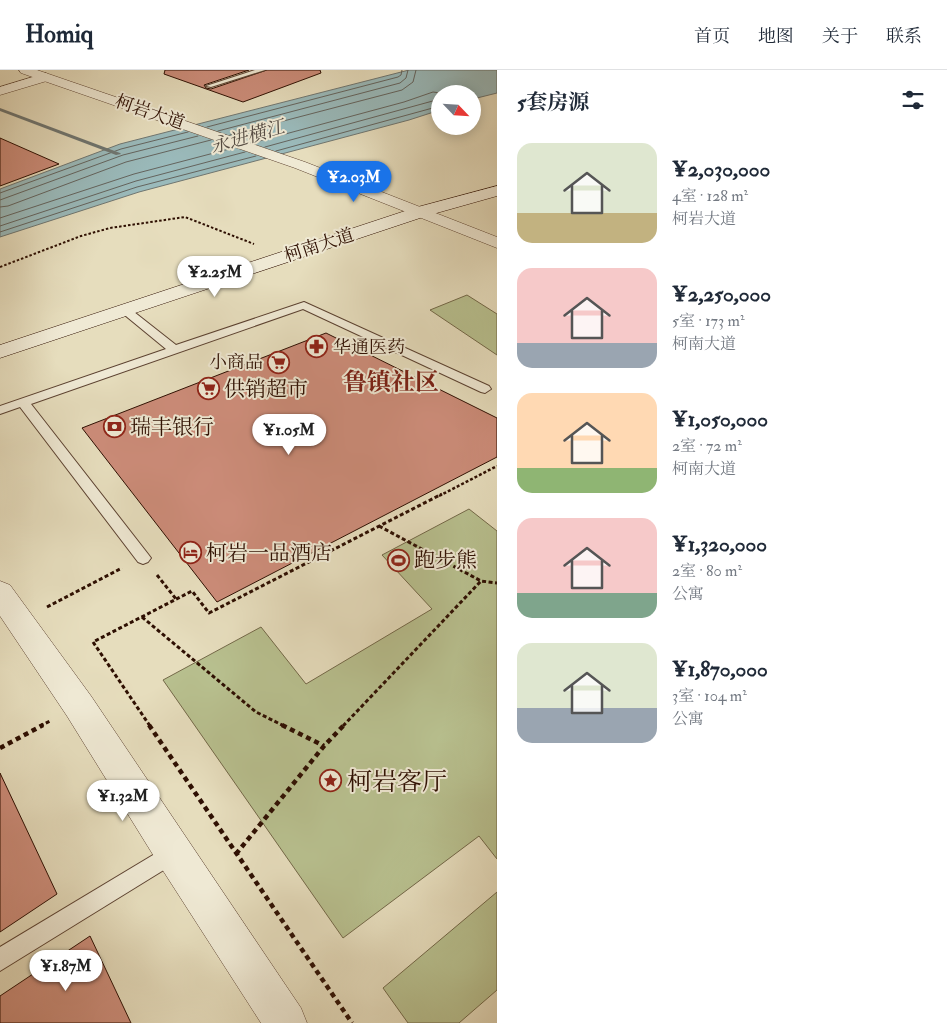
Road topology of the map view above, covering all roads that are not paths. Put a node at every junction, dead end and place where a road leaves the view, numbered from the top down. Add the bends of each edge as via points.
1 (25, 70) edge
2 (259, 70) edge
3 (46, 77) junction
4 (209, 86) dead end
5 (0, 91) edge
6 (497, 191) edge
7 (420, 212) junction
8 (497, 243) edge
9 (125, 310) junction
10 (173, 349) junction
11 (0, 352) edge
12 (485, 389) dead end
13 (23, 402) junction
14 (0, 410) edge
15 (143, 558) road end
16 (0, 592) edge
17 (173, 853) junction
18 (0, 960) edge
19 (286, 1023) edge

1 - 3 street, 柯岩大道
2 - 4 lane
3 - 5 street
3 - 7 street, 柯岩大道 via 300,165
6 - 7 street, 柯南大道
7 - 8 street, 柯岩大道
7 - 9 street, 柯南大道
9 - 10 lane
9 - 11 street, 柯南大道
10 - 12 lane via 304,304
10 - 13 lane
13 - 14 lane
13 - 15 lane
16 - 17 street via 79,706
17 - 18 lane
17 - 19 street

